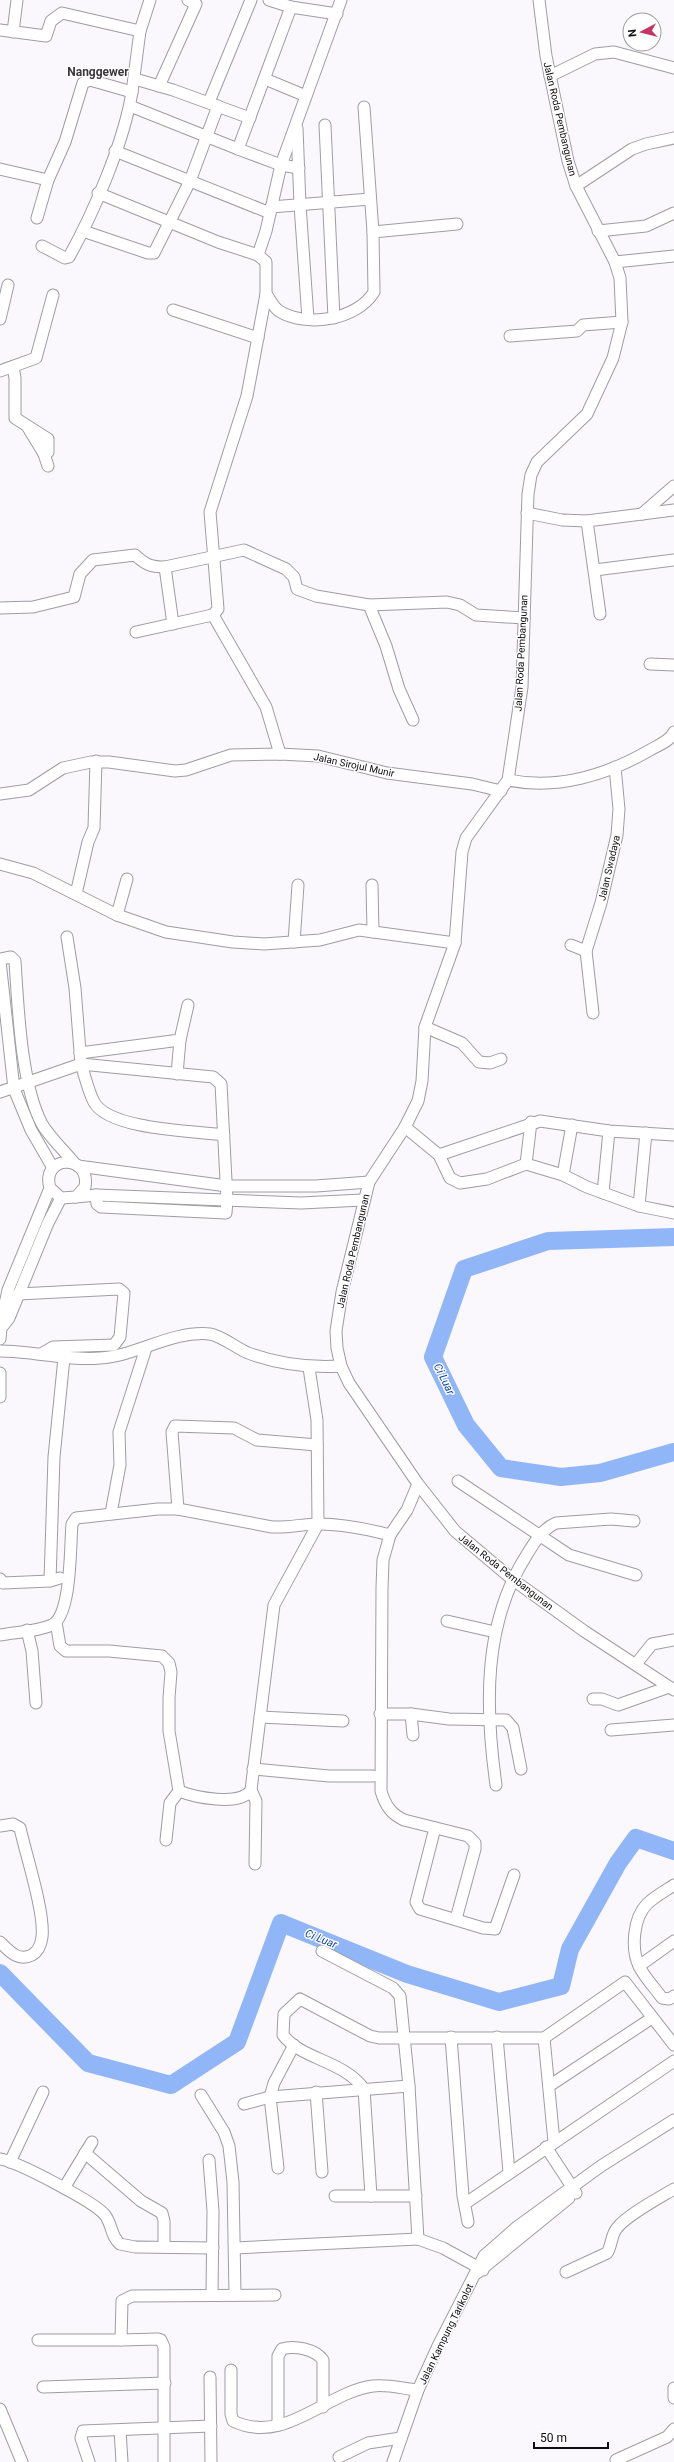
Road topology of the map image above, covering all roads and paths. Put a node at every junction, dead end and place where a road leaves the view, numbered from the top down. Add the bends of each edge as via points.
1 (17, 0) edge
2 (150, 0) edge
3 (188, 0) edge
4 (251, 0) edge
5 (269, 0) edge
6 (341, 0) edge
7 (539, 0) edge
8 (291, 7) junction
9 (337, 14) junction
10 (0, 30) edge
11 (140, 31) junction
12 (13, 32) junction
13 (674, 68) edge
14 (550, 76) junction
15 (135, 79) junction
16 (265, 79) junction
17 (159, 86) junction
18 (132, 92) junction
19 (306, 96) junction
20 (214, 104) junction
21 (130, 106) junction
22 (364, 107) dead end
23 (250, 118) junction
24 (297, 121) junction
25 (325, 125) dead end
26 (206, 137) junction
27 (674, 138) edge
28 (238, 149) junction
29 (115, 151) junction
30 (281, 164) junction
31 (298, 168) junction
32 (0, 169) edge
33 (48, 180) junction
34 (190, 181) junction
35 (576, 186) junction
36 (98, 193) junction
37 (370, 199) junction
38 (330, 203) junction
39 (300, 205) junction
40 (271, 210) junction
41 (674, 213) edge
42 (37, 218) dead end
43 (171, 221) junction
44 (456, 224) dead end
45 (598, 230) junction
46 (83, 231) junction
47 (373, 232) junction
48 (42, 246) dead end
49 (258, 255) junction
50 (674, 256) edge
51 (615, 262) junction
52 (5, 292) edge
53 (266, 294) junction
54 (53, 295) dead end
55 (173, 310) dead end
56 (334, 318) junction
57 (0, 319) edge
58 (308, 319) junction
59 (622, 322) junction
60 (510, 336) dead end
61 (258, 338) junction
62 (0, 371) edge
63 (14, 372) junction
64 (48, 466) dead end
65 (674, 486) edge
66 (674, 510) edge
67 (528, 513) junction
68 (642, 514) junction
69 (587, 521) junction
70 (214, 555) junction
71 (674, 560) edge
72 (165, 567) junction
73 (594, 570) junction
74 (369, 605) junction
75 (0, 608) edge
76 (600, 614) dead end
77 (213, 615) junction
78 (524, 618) junction
79 (173, 624) junction
80 (136, 632) dead end
81 (650, 664) dead end
82 (674, 665) edge
83 (413, 720) dead end
84 (674, 732) edge
85 (280, 754) junction
86 (96, 761) junction
87 (615, 767) junction
88 (508, 780) junction
89 (501, 791) junction
90 (0, 794) edge
91 (0, 864) edge
92 (127, 879) dead end
93 (298, 885) dead end
94 (372, 885) dead end
95 (76, 894) junction
96 (117, 915) junction
97 (373, 932) junction
98 (67, 937) dead end
99 (294, 942) junction
100 (455, 943) junction
101 (571, 945) dead end
102 (586, 951) junction
103 (0, 960) edge
104 (188, 1006) dead end
105 (593, 1013) dead end
106 (425, 1027) junction
107 (180, 1040) junction
108 (81, 1058) junction
109 (501, 1059) dead end
110 (177, 1074) junction
111 (28, 1082) junction
112 (14, 1089) junction
113 (0, 1092) edge
114 (531, 1122) junction
115 (43, 1125) junction
116 (572, 1125) junction
117 (405, 1127) junction
118 (31, 1130) junction
119 (609, 1131) junction
120 (646, 1133) junction
121 (224, 1135) junction
122 (674, 1135) edge
123 (439, 1154) junction
124 (526, 1164) junction
125 (77, 1165) junction
126 (53, 1168) junction
127 (563, 1175) junction
128 (369, 1182) junction
129 (227, 1186) junction
130 (50, 1188) junction
131 (602, 1193) junction
132 (76, 1197) junction
133 (61, 1198) junction
134 (227, 1200) junction
135 (363, 1200) junction
136 (639, 1206) junction
137 (674, 1213) edge
138 (37, 1219) junction
139 (48, 1223) junction
140 (18, 1294) junction
141 (2, 1327) junction
142 (0, 1339) edge
143 (146, 1348) junction
144 (0, 1351) edge
145 (41, 1354) junction
146 (64, 1358) junction
147 (341, 1366) junction
148 (309, 1368) junction
149 (0, 1373) edge
150 (0, 1397) edge
151 (317, 1445) junction
152 (458, 1481) dead end
153 (418, 1484) junction
154 (178, 1509) junction
155 (111, 1513) junction
156 (634, 1521) dead end
157 (318, 1524) junction
158 (390, 1535) junction
159 (539, 1536) junction
160 (636, 1575) dead end
161 (0, 1579) edge
162 (512, 1579) junction
163 (447, 1621) dead end
164 (56, 1622) junction
165 (27, 1630) junction
166 (494, 1632) junction
167 (0, 1635) edge
168 (674, 1640) edge
169 (636, 1664) junction
170 (672, 1688) edge
171 (593, 1700) dead end
172 (36, 1703) dead end
173 (380, 1714) junction
174 (411, 1714) junction
175 (260, 1717) junction
176 (490, 1720) junction
177 (343, 1721) dead end
178 (674, 1725) edge
179 (611, 1730) dead end
180 (413, 1735) dead end
181 (253, 1769) junction
182 (521, 1769) dead end
183 (373, 1776) dead end
184 (496, 1785) dead end
185 (251, 1790) junction
186 (179, 1791) junction
187 (0, 1826) edge
188 (435, 1828) junction
189 (166, 1840) dead end
190 (255, 1864) dead end
191 (514, 1875) dead end
192 (674, 1885) edge
193 (456, 1919) junction
194 (674, 1941) edge
195 (0, 1942) edge
196 (322, 1951) dead end
197 (639, 1966) junction
198 (674, 1996) edge
199 (652, 2018) junction
200 (451, 2036) junction
201 (404, 2037) junction
202 (497, 2037) junction
203 (544, 2038) junction
204 (294, 2045) junction
205 (674, 2045) edge
206 (674, 2061) edge
207 (409, 2086) junction
208 (549, 2086) junction
209 (364, 2089) junction
210 (43, 2092) dead end
211 (316, 2092) junction
212 (201, 2095) dead end
213 (270, 2097) junction
214 (244, 2104) dead end
215 (674, 2120) edge
216 (674, 2128) edge
217 (92, 2142) dead end
218 (550, 2144) junction
219 (85, 2154) junction
220 (209, 2160) dead end
221 (5, 2161) edge
222 (278, 2168) dead end
223 (322, 2172) dead end
224 (509, 2172) junction
225 (64, 2188) junction
226 (674, 2189) edge
227 (574, 2190) junction
228 (335, 2196) dead end
229 (371, 2196) junction
230 (416, 2196) junction
231 (466, 2203) junction
232 (468, 2222) dead end
233 (418, 2239) junction
234 (164, 2247) junction
235 (213, 2248) junction
236 (235, 2248) junction
237 (479, 2271) junction
238 (566, 2272) dead end
239 (212, 2295) junction
240 (235, 2295) junction
241 (275, 2295) dead end
242 (38, 2340) dead end
243 (121, 2340) junction
244 (232, 2370) dead end
245 (210, 2376) dead end
246 (165, 2383) junction
247 (43, 2386) dead end
248 (674, 2388) edge
249 (418, 2390) junction
250 (674, 2398) edge
251 (323, 2407) junction
252 (0, 2409) edge
253 (278, 2425) junction
254 (211, 2426) junction
255 (164, 2428) junction
256 (120, 2430) junction
257 (674, 2430) edge
258 (401, 2438) junction
259 (339, 2457) dead end
260 (616, 2460) dead end
261 (22, 2462) edge
262 (89, 2462) edge
263 (122, 2462) edge
264 (164, 2462) edge
265 (211, 2462) edge
266 (393, 2462) edge

1 - 12 street
2 - 11 street
3 - 17 street via 196,4
4 - 20 street
5 - 8 street
6 - 9 street
7 - 14 street, Jalan Roda Pembangunan
8 - 9 street
8 - 16 street
9 - 19 street
10 - 12 street
11 - 12 street via 62,13 51,21 46,36
11 - 15 street
13 - 14 street via 614,52 595,54
14 - 35 street, Jalan Roda Pembangunan
15 - 17 street
15 - 18 street
16 - 19 street
16 - 23 street
17 - 20 street
18 - 21 street
18 - 33 street via 90,80 83,82 65,142
19 - 24 street
20 - 23 street
20 - 26 street
21 - 26 street
21 - 29 street
22 - 37 street
23 - 28 street
24 - 30 street
24 - 31 street
25 - 38 street
26 - 28 street
26 - 34 street
27 - 35 street via 632,149
28 - 30 street
29 - 34 street
29 - 36 street
30 - 31 street
30 - 40 street
31 - 39 street
32 - 33 street
33 - 42 street
34 - 40 street
34 - 43 street
35 - 45 street, Jalan Roda Pembangunan
36 - 43 street
36 - 46 street
37 - 38 street
37 - 47 street
38 - 39 street
38 - 56 street
39 - 40 street
39 - 58 street
40 - 49 street
41 - 45 street via 646,226
43 - 46 street via 157,251 152,254
43 - 49 street via 218,242
44 - 47 street
45 - 51 street, Jalan Roda Pembangunan
46 - 48 street via 69,257 66,258
47 - 56 street via 374,292 363,304
49 - 53 street via 266,262
50 - 51 street
51 - 59 street, Jalan Roda Pembangunan via 620,278
52 - 57 street
53 - 58 street via 278,310
53 - 61 street
54 - 63 street via 36,358
55 - 61 street
56 - 58 street
59 - 60 street via 583,325 577,331
59 - 67 street, Jalan Roda Pembangunan via 613,358 587,414 537,462 531,476
61 - 70 street via 238,426 211,502 210,521
62 - 63 street
63 - 64 street via 14,414 26,426 44,454
65 - 68 street
66 - 68 street
67 - 69 street via 562,520
67 - 78 street, Jalan Roda Pembangunan
68 - 69 street
69 - 73 street
70 - 72 street
70 - 74 street via 239,550 248,551 286,569 294,577 297,589 302,592
70 - 77 street via 218,609
71 - 73 street
72 - 75 street via 144,564 136,555 93,560 80,574 74,597 33,607
72 - 79 street
73 - 76 street
74 - 78 street via 447,602 460,604 476,615
74 - 83 street
77 - 79 street
77 - 85 street via 266,707
78 - 88 street, Jalan Roda Pembangunan via 522,687
79 - 80 street
81 - 82 street
84 - 87 street via 662,743
85 - 86 street, Jalan Sirojul Munir via 231,755 186,770 175,771
85 - 89 street, Jalan Sirojul Munir via 318,756 387,773 472,784
86 - 90 street, Jalan Sirojul Munir via 63,768 29,790
86 - 95 street via 94,828 88,842
87 - 88 street via 566,782 531,784
87 - 102 street, Jalan Swadaya via 619,809 617,835 603,896
88 - 89 street, Jalan Roda Pembangunan
89 - 100 street, Jalan Roda Pembangunan via 466,838 462,852
91 - 95 street via 33,873
92 - 96 street
93 - 99 street
94 - 97 street
95 - 96 street
96 - 99 street via 166,932 218,940 264,944
97 - 99 street via 360,930 320,940
97 - 100 street
98 - 108 street
100 - 106 street, Jalan Roda Pembangunan
101 - 102 street
102 - 105 street
103 - 111 street via 11,957 15,961
103 - 112 street
104 - 107 street
106 - 109 street via 462,1043 479,1062 490,1063
106 - 117 street, Jalan Roda Pembangunan via 421,1091
107 - 108 street
107 - 110 street
108 - 110 street
108 - 111 street
108 - 121 street via 94,1102 104,1112 133,1124
110 - 121 street via 213,1077 219,1081
111 - 112 street
111 - 115 street
112 - 113 street
112 - 118 street
114 - 116 street
114 - 123 street
114 - 124 street
115 - 118 street
115 - 125 street
116 - 119 street
116 - 127 street
117 - 123 street
117 - 128 street, Jalan Roda Pembangunan
118 - 126 street
119 - 120 street
119 - 131 street
120 - 122 street
120 - 136 street
121 - 129 street
123 - 124 street via 450,1178 460,1183 487,1179
124 - 127 street
125 - 126 street via 64,1162
125 - 129 street
125 - 132 street via 84,1173 86,1182
126 - 130 street via 49,1178
127 - 131 street
128 - 129 street via 316,1186
128 - 135 street, Jalan Roda Pembangunan
129 - 134 street
130 - 133 street
130 - 138 street
131 - 136 street
132 - 133 street
132 - 134 street via 96,1195
133 - 139 street
134 - 135 street via 301,1203
135 - 147 street, Jalan Roda Pembangunan via 336,1331
136 - 137 street
138 - 139 street
138 - 141 street via 8,1290
139 - 140 street
140 - 141 street via 9,1318
140 - 145 street via 119,1290 124,1293 120,1337 114,1345 53,1347
141 - 142 street
143 - 146 street via 101,1358
143 - 148 street via 180,1336 212,1334 249,1353
143 - 155 street via 119,1432 120,1465
144 - 145 street
145 - 146 street
146 - 161 street via 53,1464 55,1579 3,1583
147 - 148 street
147 - 153 street, Jalan Roda Pembangunan via 349,1382
148 - 151 street via 317,1420
149 - 150 street
151 - 154 street via 258,1440 234,1428 175,1426 172,1432
151 - 157 street
152 - 159 street
153 - 158 street via 408,1510
153 - 162 street, Jalan Roda Pembangunan via 455,1531
154 - 155 street
154 - 157 street via 272,1527
155 - 164 street via 81,1516 73,1521 67,1587
156 - 159 street via 611,1519 556,1523
157 - 158 street
157 - 175 street via 274,1605
158 - 173 street via 382,1567
159 - 160 street via 576,1558
159 - 162 street
162 - 166 street
162 - 169 street, Jalan Roda Pembangunan via 584,1631
163 - 166 street
164 - 165 street
164 - 186 street via 60,1646 66,1652 108,1651 162,1656 166,1659 171,1672 168,1698 169,1731
165 - 167 street
165 - 172 street via 32,1651
166 - 176 street via 490,1671
168 - 169 street via 652,1644
169 - 170 street, Jalan Roda Pembangunan
170 - 171 street via 618,1705 602,1699
173 - 174 street
173 - 188 street via 380,1781 383,1800 396,1816
174 - 176 street via 449,1719
174 - 180 street
175 - 177 street
175 - 181 street
176 - 182 street via 511,1723
176 - 184 street
178 - 179 street
181 - 183 street via 329,1776
181 - 185 street
185 - 186 street via 246,1795 236,1798 204,1799
185 - 190 street via 256,1801
186 - 189 street via 170,1803
187 - 195 street via 13,1824 20,1828 43,1926 41,1945 32,1954 16,1956
188 - 193 street via 416,1905 420,1909
188 - 193 street via 468,1836 475,1843
191 - 193 street via 495,1929 490,1930
192 - 197 street via 646,1905 641,1912 635,1932
194 - 197 street
196 - 201 street via 397,1991
197 - 198 street via 662,1998 669,1999
199 - 203 street via 625,1982
199 - 205 street
199 - 208 street
200 - 201 street
200 - 202 street
200 - 231 street via 463,2196
201 - 204 street via 370,2036 300,1999 284,2014 282,2021 283,2035
201 - 207 street
202 - 203 street
202 - 224 street
203 - 208 street
204 - 209 street via 348,2072
204 - 213 street via 274,2083
206 - 218 street
207 - 209 street
207 - 230 street
208 - 218 street
209 - 211 street
209 - 229 street
210 - 221 street
211 - 213 street
211 - 223 street
212 - 236 street via 224,2132 229,2146
213 - 214 street
213 - 222 street
215 - 227 street via 601,2166
216 - 227 street
217 - 219 street
218 - 224 street
218 - 227 street
219 - 225 street
219 - 234 street via 141,2200 162,2213
220 - 235 street
221 - 225 street
224 - 231 street
225 - 234 street via 104,2214 116,2241 120,2244
226 - 238 street via 621,2224 613,2235 607,2253
227 - 237 street
228 - 229 street
229 - 230 street
230 - 233 street
231 - 232 street
233 - 236 street
233 - 237 street via 443,2248
234 - 235 street
235 - 239 street
236 - 240 street
237 - 249 street, Jalan Kampung Tarikolot via 438,2346
239 - 240 street
239 - 243 street via 128,2297 121,2304
240 - 241 street
242 - 243 street
243 - 246 street via 161,2340 164,2347
244 - 253 street, Jalan Kampung Tarikolot via 230,2414 233,2421 254,2426
245 - 254 street
246 - 247 street
246 - 255 street
248 - 250 street
249 - 251 street, Jalan Kampung Tarikolot via 372,2386
249 - 258 street
251 - 253 street, Jalan Kampung Tarikolot
251 - 253 street via 323,2360 314,2352 296,2348 282,2349 278,2356
252 - 261 street
254 - 255 street
254 - 265 street
255 - 256 street
255 - 264 street
256 - 262 street via 83,2430 81,2438
256 - 263 street
257 - 260 street via 667,2437
258 - 259 street via 368,2443
258 - 266 street

